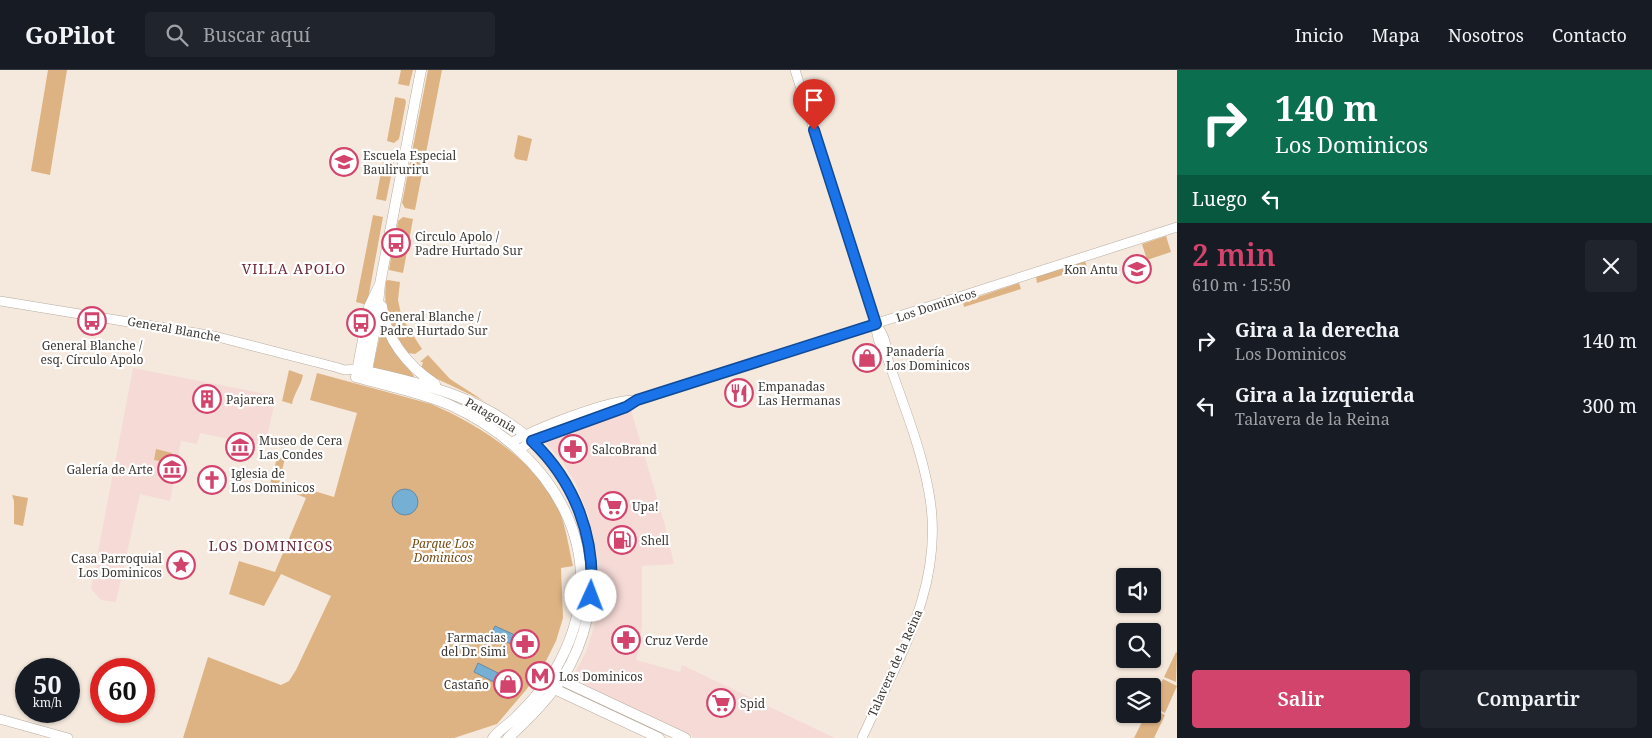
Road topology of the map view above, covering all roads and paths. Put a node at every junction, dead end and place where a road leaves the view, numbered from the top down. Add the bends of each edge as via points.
1 (421, 70) edge
2 (795, 70) edge
3 (1177, 227) edge
4 (380, 284) junction
5 (0, 301) edge
6 (876, 324) junction
7 (362, 374) junction
8 (444, 390) junction
9 (528, 438) junction
10 (516, 446) junction
11 (556, 677) junction
12 (549, 686) junction
13 (0, 719) edge
14 (68, 738) edge
15 (493, 738) edge
16 (508, 738) edge
17 (659, 738) edge
18 (685, 738) edge
19 (862, 738) edge

1 - 4 main road
2 - 6 street, Talavera de la Reina
3 - 6 street, Los Dominicos
4 - 7 main road via 369,307
4 - 8 main road via 382,314 391,336 412,365
5 - 7 street, General Blanche via 214,336
6 - 9 street, Los Dominicos
6 - 19 street, Talavera de la Reina via 887,345 886,354 925,473 931,505 932,547 927,584 916,619
7 - 8 main road, Patagonia
7 - 10 main road, Patagonia via 451,406
8 - 9 main road, Patagonia via 489,411
9 - 10 street, Los Dominicos
9 - 11 main road, Patagonia via 556,467 571,492 583,520 590,551 592,589 588,618 578,648
10 - 11 main road, Patagonia via 542,473 557,496 572,527 578,554 580,589 576,616
11 - 12 main road, Patagonia
11 - 18 main road
12 - 15 main road
12 - 16 main road via 527,721
12 - 17 main road
13 - 14 street

